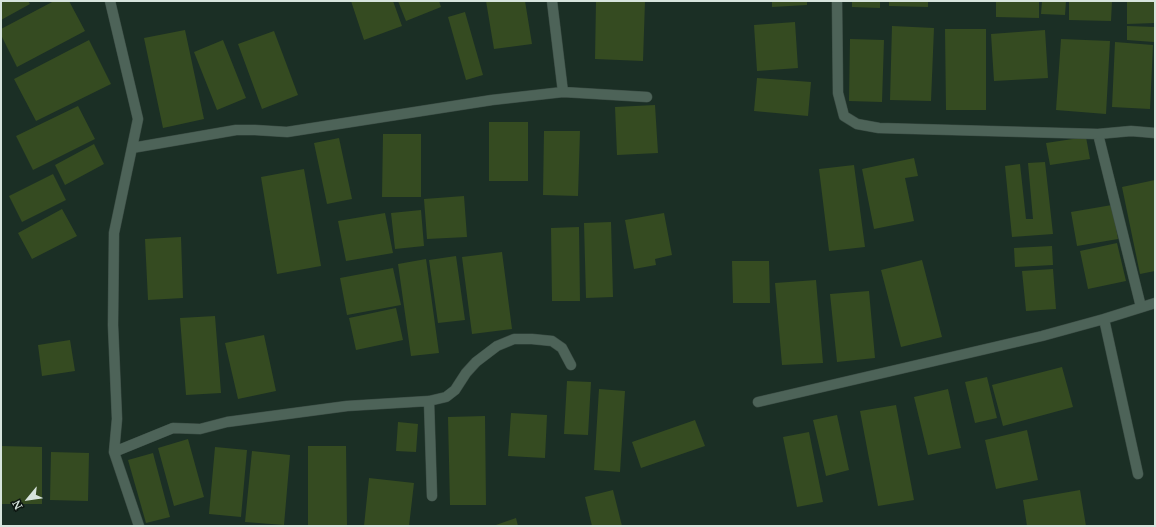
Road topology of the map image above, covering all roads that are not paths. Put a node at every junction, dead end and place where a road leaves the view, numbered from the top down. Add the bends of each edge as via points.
1 (110, 1) edge
2 (552, 1) edge
3 (837, 1) edge
4 (563, 92) junction
5 (647, 97) dead end
6 (1155, 133) edge
7 (1098, 134) junction
8 (132, 148) junction
9 (1155, 304) edge
10 (1141, 308) junction
11 (1104, 320) junction
12 (571, 365) dead end
13 (429, 401) junction
14 (758, 402) dead end
15 (114, 452) junction
16 (1138, 474) dead end
17 (432, 496) dead end
18 (139, 526) edge

1 - 8 street via 138,119
2 - 4 street
3 - 7 street via 838,92 844,116 857,124 878,128
4 - 5 street
4 - 8 street via 492,100 287,132 236,130
6 - 7 street via 1131,131
7 - 10 street
8 - 15 street via 114,233
9 - 10 street
10 - 11 street
11 - 14 street
11 - 16 street
12 - 13 street via 562,348 552,341 514,339 497,346 476,362 455,390 446,397
13 - 15 street via 340,407 227,422 200,429 173,428
13 - 17 street
15 - 18 street

